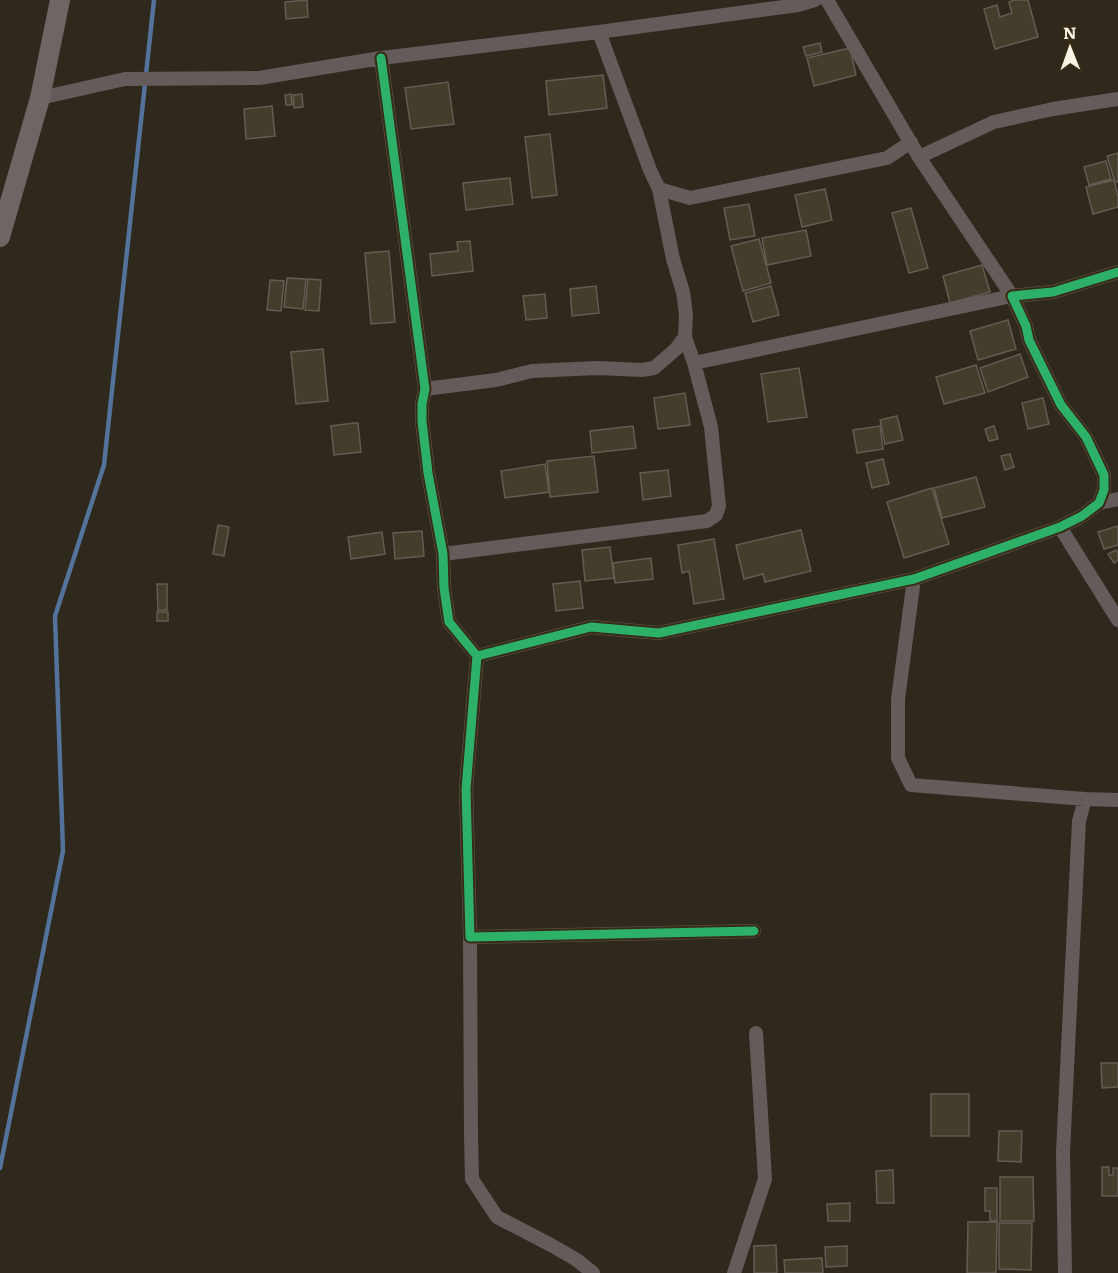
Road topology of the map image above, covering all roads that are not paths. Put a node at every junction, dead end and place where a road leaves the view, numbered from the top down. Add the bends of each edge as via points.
1 (60, 0) edge
2 (815, 0) edge
3 (827, 0) edge
4 (599, 32) junction
5 (381, 58) junction
6 (40, 98) junction
7 (1118, 99) edge
8 (911, 142) junction
9 (919, 157) junction
10 (659, 189) junction
11 (0, 237) edge
12 (1118, 272) edge
13 (1012, 296) junction
14 (685, 337) junction
15 (694, 363) junction
16 (425, 389) junction
17 (1118, 499) edge
18 (1099, 502) junction
19 (1060, 527) junction
20 (443, 554) junction
21 (914, 579) junction
22 (1118, 620) edge
23 (477, 656) junction
24 (1084, 799) junction
25 (1118, 800) edge
26 (754, 931) dead end
27 (470, 937) junction
28 (756, 1033) dead end
29 (592, 1273) edge
30 (734, 1273) edge
31 (1065, 1273) edge

1 - 6 street
2 - 4 street
3 - 8 street
4 - 5 street
4 - 10 street
5 - 6 street via 259,78 125,79
5 - 16 street
6 - 11 street
7 - 9 street via 994,122
8 - 9 street
8 - 10 street via 888,158 690,198
9 - 13 street
10 - 14 street via 683,292
12 - 13 street via 1053,292
13 - 15 street
13 - 18 street via 1061,405 1086,437 1104,475
14 - 15 street
14 - 16 street via 654,368 531,371 496,380
15 - 20 street via 711,427 719,506 716,515 707,521
16 - 20 street via 422,422
17 - 18 street
18 - 19 street
19 - 21 street
19 - 22 street
20 - 23 street via 449,622
21 - 23 street via 659,633 591,627
21 - 24 street via 898,699 898,758 911,785
23 - 27 street via 466,789
24 - 25 street
24 - 31 street via 1078,821 1064,1140
26 - 27 street
27 - 29 street via 472,1179 497,1217 577,1260
28 - 30 street via 765,1179

